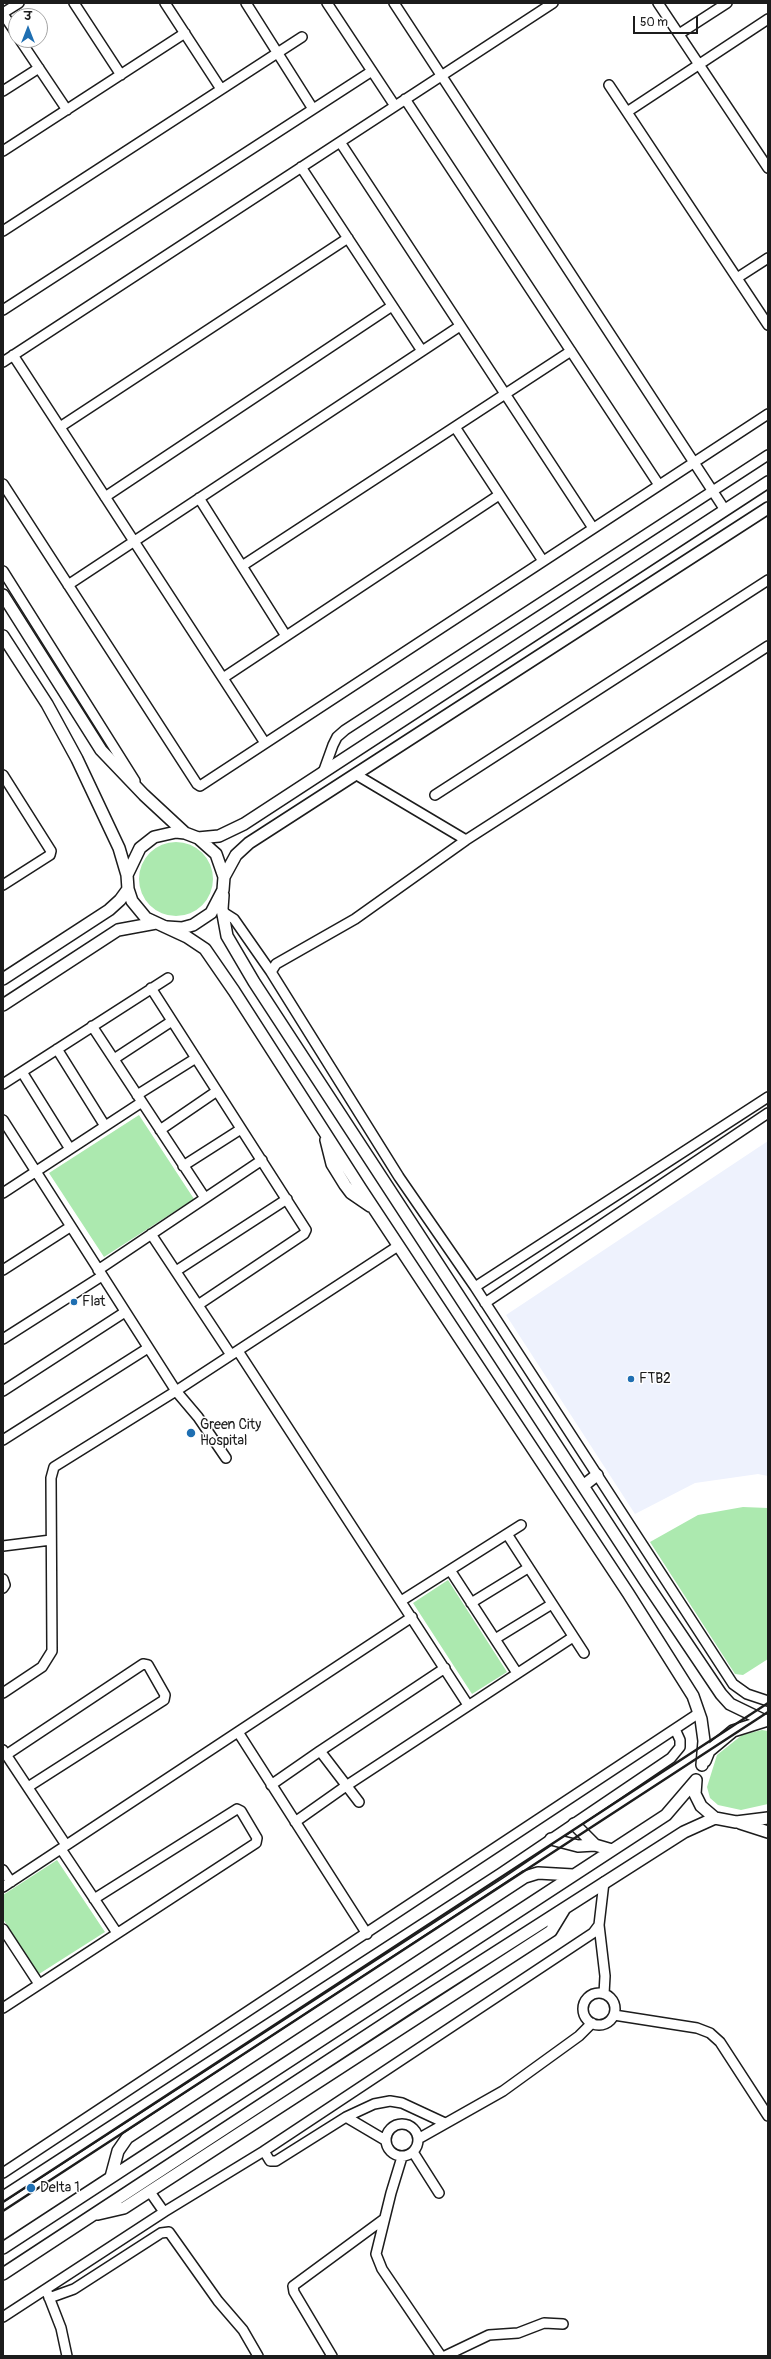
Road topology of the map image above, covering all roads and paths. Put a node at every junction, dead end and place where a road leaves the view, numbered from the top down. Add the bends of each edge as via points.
1 (19, 3) edge
2 (74, 3) edge
3 (165, 3) edge
4 (246, 3) edge
5 (327, 3) edge
6 (394, 3) edge
7 (553, 3) edge
8 (658, 3) edge
9 (727, 3) edge
10 (3, 14) edge
11 (768, 19) edge
12 (185, 33) junction
13 (680, 34) junction
14 (302, 37) dead end
15 (25, 48) edge
16 (278, 53) junction
17 (698, 65) junction
18 (39, 68) junction
19 (372, 71) junction
20 (121, 75) junction
21 (441, 76) junction
22 (610, 85) dead end
23 (221, 89) junction
24 (3, 91) edge
25 (405, 99) junction
26 (395, 106) junction
27 (313, 109) junction
28 (67, 110) junction
29 (627, 112) junction
30 (340, 142) junction
31 (3, 152) edge
32 (301, 167) junction
33 (768, 168) edge
34 (3, 230) edge
35 (348, 238) junction
36 (768, 258) edge
37 (737, 278) junction
38 (392, 306) junction
39 (3, 310) edge
40 (768, 325) edge
41 (460, 326) junction
42 (422, 351) junction
43 (571, 352) junction
44 (13, 355) junction
45 (3, 362) edge
46 (505, 394) junction
47 (768, 414) edge
48 (60, 427) junction
49 (455, 427) junction
50 (768, 456) edge
51 (694, 462) junction
52 (768, 482) edge
53 (3, 484) edge
54 (659, 485) junction
55 (712, 490) junction
56 (499, 495) junction
57 (105, 496) junction
58 (199, 498) junction
59 (768, 508) edge
60 (725, 510) junction
61 (593, 528) junction
62 (134, 542) junction
63 (543, 561) junction
64 (242, 566) junction
65 (3, 571) edge
66 (768, 580) edge
67 (68, 585) junction
68 (3, 595) edge
69 (3, 636) edge
70 (286, 636) junction
71 (768, 646) edge
72 (222, 678) junction
73 (265, 743) junction
74 (324, 770) junction
75 (355, 774) junction
76 (3, 775) edge
77 (144, 795) junction
78 (436, 795) dead end
79 (185, 833) junction
80 (198, 838) junction
81 (466, 840) junction
82 (128, 875) junction
83 (224, 877) junction
84 (5, 880) edge
85 (128, 888) junction
86 (223, 890) junction
87 (223, 912) junction
88 (162, 925) junction
89 (271, 972) junction
90 (168, 978) dead end
91 (3, 979) edge
92 (151, 988) junction
93 (3, 1004) edge
94 (172, 1021) junction
95 (92, 1026) junction
96 (57, 1050) junction
97 (196, 1058) junction
98 (114, 1059) junction
99 (22, 1072) junction
100 (3, 1084) edge
101 (217, 1091) junction
102 (768, 1097) edge
103 (139, 1099) junction
104 (768, 1113) edge
105 (3, 1120) edge
106 (106, 1126) junction
107 (241, 1129) junction
108 (160, 1130) junction
109 (70, 1149) junction
110 (262, 1160) junction
111 (183, 1166) junction
112 (35, 1172) junction
113 (3, 1193) edge
114 (205, 1198) junction
115 (287, 1199) junction
116 (70, 1227) junction
117 (151, 1234) junction
118 (398, 1246) junction
119 (3, 1270) edge
120 (176, 1271) junction
121 (100, 1273) junction
122 (475, 1287) junction
123 (485, 1303) junction
124 (198, 1305) junction
125 (125, 1312) junction
126 (3, 1339) edge
127 (148, 1348) junction
128 (235, 1353) junction
129 (3, 1391) edge
130 (176, 1391) junction
131 (3, 1440) edge
132 (226, 1458) dead end
133 (597, 1475) junction
134 (583, 1486) junction
135 (522, 1525) dead end
136 (506, 1534) junction
137 (51, 1540) junction
138 (3, 1546) edge
139 (528, 1568) junction
140 (450, 1570) junction
141 (3, 1579) edge
142 (3, 1588) edge
143 (402, 1601) junction
144 (471, 1602) junction
145 (552, 1604) junction
146 (412, 1617) junction
147 (574, 1637) junction
148 (495, 1639) junction
149 (584, 1653) dead end
150 (445, 1668) junction
151 (517, 1673) junction
152 (3, 1693) edge
153 (768, 1701) edge
154 (468, 1705) junction
155 (699, 1713) junction
156 (766, 1720) edge
157 (675, 1729) junction
158 (238, 1732) junction
159 (4, 1752) edge
160 (320, 1752) junction
161 (702, 1765) junction
162 (696, 1780) junction
163 (271, 1785) junction
164 (346, 1786) junction
165 (28, 1787) junction
166 (359, 1802) dead end
167 (715, 1818) junction
168 (768, 1818) edge
169 (295, 1822) junction
170 (736, 1822) junction
171 (574, 1824) junction
172 (768, 1832) edge
173 (551, 1839) junction
174 (595, 1845) junction
175 (64, 1847) junction
176 (612, 1850) junction
177 (3, 1870) edge
178 (573, 1875) junction
179 (604, 1882) junction
180 (7, 1885) edge
181 (94, 1899) junction
182 (565, 1908) junction
183 (599, 1925) junction
184 (3, 1929) edge
185 (117, 1933) junction
186 (367, 1934) junction
187 (39, 1984) junction
188 (604, 1994) junction
189 (3, 2007) edge
190 (614, 2014) junction
191 (592, 2024) junction
192 (768, 2116) edge
193 (346, 2117) junction
194 (445, 2123) junction
195 (418, 2139) junction
196 (385, 2140) junction
197 (264, 2151) junction
198 (413, 2152) junction
199 (402, 2157) junction
200 (3, 2172) edge
201 (111, 2177) junction
202 (5, 2191) edge
203 (150, 2192) junction
204 (439, 2193) dead end
205 (164, 2212) junction
206 (93, 2215) junction
207 (384, 2219) junction
208 (3, 2248) edge
209 (3, 2274) edge
210 (47, 2294) junction
211 (3, 2317) edge
212 (563, 2324) dead end
213 (67, 2356) edge
214 (258, 2356) edge
215 (332, 2356) edge
216 (441, 2356) edge
217 (445, 2356) edge

1 - 10 street
2 - 20 street
3 - 12 street
4 - 16 street
5 - 19 street
6 - 21 street
7 - 21 street
8 - 13 street
9 - 13 street
11 - 17 street
12 - 20 street
12 - 23 street
13 - 17 street
14 - 16 street
15 - 18 street
16 - 23 street
16 - 27 street
17 - 29 street
17 - 33 street
18 - 24 street
18 - 28 street
19 - 26 street
19 - 27 street
20 - 28 street
21 - 25 street
21 - 51 street
22 - 29 street
23 - 34 street
25 - 26 street
25 - 43 street
26 - 30 street
27 - 39 street
28 - 31 street
29 - 37 street
30 - 32 street
30 - 41 street
32 - 35 street
32 - 44 street
35 - 38 street
35 - 48 street
36 - 37 street
37 - 40 street
38 - 42 street
38 - 57 street
41 - 42 street
41 - 46 street
42 - 58 street
43 - 46 street
43 - 54 street
44 - 45 street
44 - 48 street
46 - 49 street
46 - 61 street
47 - 51 street
48 - 57 street
49 - 56 street
49 - 64 street
50 - 55 street
51 - 54 street
51 - 55 street
52 - 60 street
53 - 67 street
54 - 61 street
55 - 60 street
55 - 74 street via 344,730 338,736
56 - 63 street
56 - 70 street
57 - 62 street
58 - 62 street
58 - 64 street
59 - 75 street
60 - 74 street
61 - 63 street
62 - 67 street
62 - 72 street
63 - 73 street
64 - 70 street
65 - 77 street
66 - 78 street
67 - 73 street via 197,784 200,786
68 - 77 street via 101,750
69 - 82 street via 47,704 77,758 119,848
70 - 72 street
71 - 81 street
72 - 73 street
74 - 80 street via 244,824 219,836
75 - 81 street
75 - 83 street via 249,843 236,855
76 - 84 street via 51,851 50,855
77 - 79 street
79 - 80 street
79 - 82 street via 176,832 154,837 140,848
80 - 83 street via 216,854
81 - 89 street via 355,919 276,964
82 - 85 street
83 - 86 street
85 - 88 street via 132,901 146,918
85 - 91 street via 109,910
86 - 87 street
86 - 88 street via 211,913 193,925
87 - 89 street via 234,919
87 - 134 street via 227,936 254,982
88 - 93 street via 118,930
88 - 118 street via 187,936 205,949
89 - 122 street via 399,1177
90 - 92 street
92 - 94 street
92 - 95 street
94 - 97 street
94 - 98 street
95 - 96 street
95 - 98 street
96 - 99 street
96 - 106 street
97 - 101 street
97 - 103 street
98 - 103 street
99 - 100 street
99 - 109 street
101 - 107 street
101 - 108 street
102 - 122 street
103 - 106 street
103 - 108 street
104 - 123 street
105 - 112 street
106 - 109 street
107 - 110 street
107 - 111 street
108 - 111 street
109 - 112 street
110 - 114 street
110 - 115 street
111 - 114 street
112 - 113 street
112 - 116 street
114 - 117 street
115 - 120 street
115 - 124 street via 306,1232
116 - 119 street
116 - 121 street
117 - 120 street
117 - 121 street
118 - 128 street
118 - 155 street via 632,1600 693,1696
120 - 124 street
121 - 125 street
121 - 126 street
122 - 123 street
123 - 133 street
124 - 128 street
125 - 127 street
125 - 129 street
127 - 130 street
127 - 131 street
128 - 130 street
128 - 143 street
130 - 132 street
130 - 137 street via 54,1467 51,1478
133 - 134 street
133 - 153 street via 732,1684 747,1694
134 - 156 street via 721,1694 730,1704
135 - 136 street
136 - 139 street
136 - 140 street
137 - 138 street
137 - 152 street via 52,1651 42,1667
139 - 144 street
139 - 145 street
140 - 143 street
140 - 144 street
141 - 142 street
143 - 146 street
144 - 148 street
145 - 147 street
145 - 148 street
146 - 150 street
146 - 158 street
147 - 149 street
147 - 151 street
148 - 151 street
150 - 154 street
150 - 160 street
151 - 154 street
154 - 164 street
155 - 157 street
155 - 161 street via 704,1741
156 - 161 street via 733,1731 709,1751
157 - 171 street via 680,1747 671,1758
157 - 186 street
158 - 163 street
158 - 175 street
159 - 165 street
159 - 165 street via 143,1664 148,1665 165,1695 164,1700
160 - 163 street
160 - 164 street
161 - 162 street
162 - 167 street via 695,1794 701,1806
162 - 176 street via 666,1815
163 - 169 street
164 - 166 street
164 - 169 street
165 - 175 street
167 - 170 street
167 - 179 street via 684,1832
168 - 170 street
169 - 186 street
170 - 172 street
171 - 173 street
171 - 174 street
173 - 174 street via 578,1846
173 - 202 street
174 - 176 street
175 - 180 street
175 - 181 street
176 - 178 street
177 - 180 street
178 - 201 street
178 - 201 street via 538,1873 525,1877 127,2138 118,2151
179 - 182 street
179 - 183 street
181 - 185 street
181 - 185 street via 234,1811 241,1811 258,1841
182 - 203 street via 551,1931
182 - 206 street
183 - 188 street via 605,1976
183 - 197 street via 593,1933
184 - 187 street
185 - 187 street
186 - 200 street
187 - 189 street
188 - 190 street via 615,2005
188 - 191 street via 590,1996 584,2005 584,2016
190 - 191 street via 608,2023
190 - 192 street via 697,2028 710,2034 720,2042
191 - 194 street via 503,2091
193 - 194 street via 374,2104 390,2101 402,2103
193 - 196 street
193 - 197 street via 276,2161 270,2161
194 - 195 street
195 - 196 street via 414,2129 404,2124 394,2126 386,2134
195 - 198 street
196 - 199 street via 392,2154
197 - 205 street
198 - 199 street
198 - 204 street
199 - 207 street
201 - 208 street
203 - 205 street
203 - 206 street via 124,2208
205 - 210 street
206 - 209 street
207 - 215 street via 293,2286 294,2292
207 - 216 street via 376,2254 378,2261
210 - 211 street
210 - 213 street via 61,2328
210 - 214 street via 74,2289 161,2233 169,2232 218,2301 243,2330
212 - 217 street via 544,2323 518,2333 489,2335

